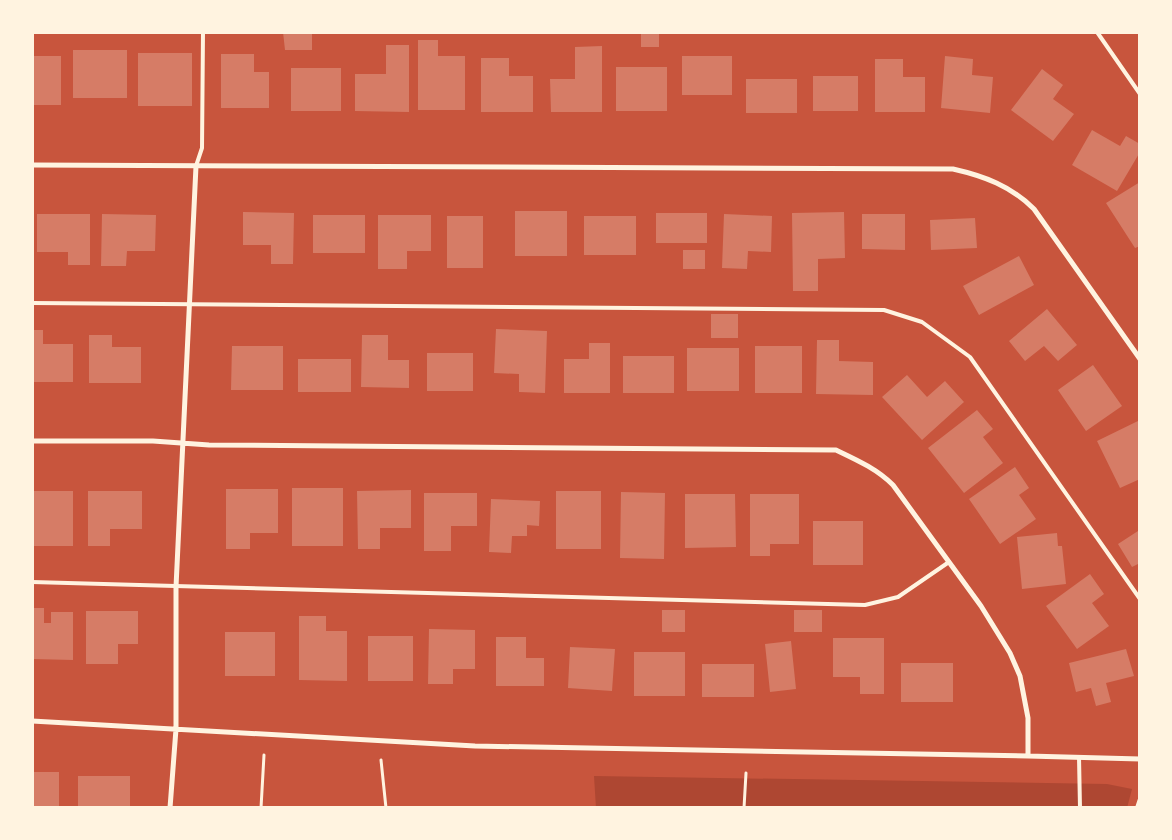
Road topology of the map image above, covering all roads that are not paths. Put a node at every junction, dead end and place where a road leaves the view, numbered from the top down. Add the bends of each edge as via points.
1 (203, 32) edge
2 (1098, 32) edge
3 (1140, 94) edge
4 (32, 165) edge
5 (196, 166) junction
6 (32, 303) edge
7 (190, 304) junction
8 (1140, 359) edge
9 (32, 441) edge
10 (183, 443) junction
11 (949, 562) junction
12 (32, 582) edge
13 (176, 587) junction
14 (1140, 598) edge
15 (32, 721) edge
16 (176, 729) junction
17 (1028, 756) junction
18 (1079, 757) junction
19 (1140, 760) edge
20 (1140, 799) edge
21 (170, 808) edge
22 (1080, 808) edge
23 (1137, 808) edge

1 - 5 lane via 202,148
2 - 3 lane
4 - 5 street
5 - 7 street
5 - 8 street via 953,169 996,181 1034,209
6 - 7 lane
7 - 10 street
7 - 14 lane via 884,310 922,322 970,357
9 - 10 street
10 - 11 street via 836,450 884,476
10 - 13 street
11 - 13 lane via 898,597 865,605
11 - 17 street via 981,606 1020,676 1028,718
12 - 13 lane
13 - 16 street
15 - 16 street
16 - 17 street via 475,746
16 - 21 street
17 - 18 street
18 - 19 street
18 - 22 lane
20 - 23 lane

